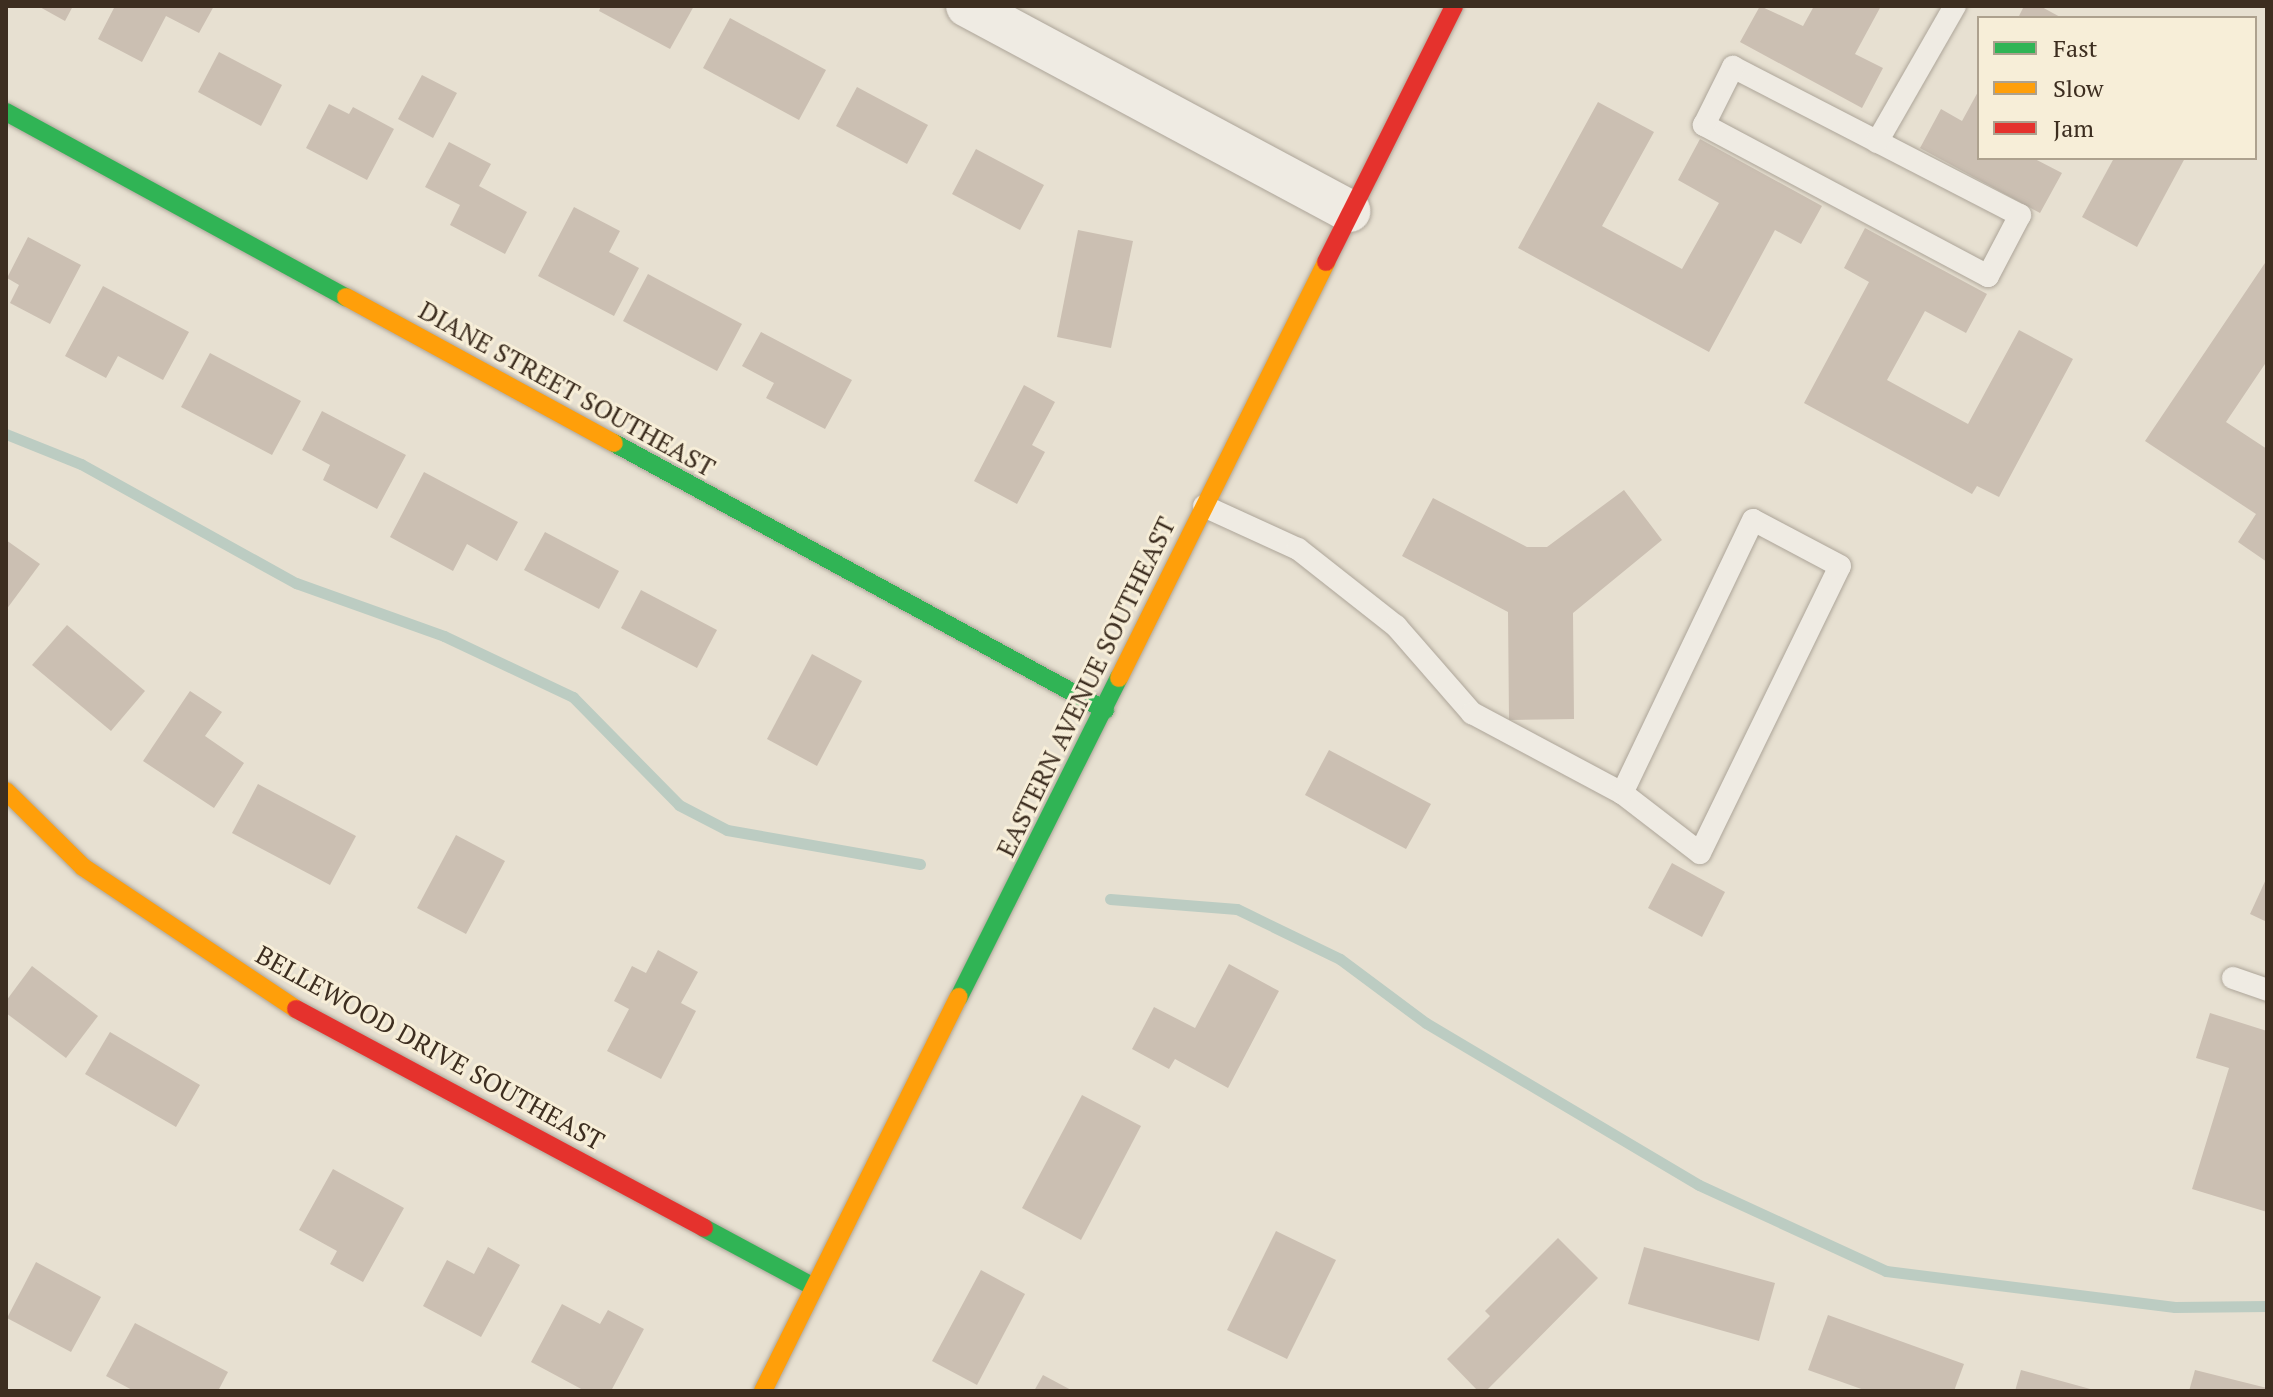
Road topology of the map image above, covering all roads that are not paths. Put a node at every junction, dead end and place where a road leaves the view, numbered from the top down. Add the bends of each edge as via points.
1 (967, 6) edge
2 (1454, 6) edge
3 (1955, 6) edge
4 (6, 112) edge
5 (1877, 142) junction
6 (1349, 211) junction
7 (1204, 506) junction
8 (1105, 710) junction
9 (6, 791) edge
10 (1622, 793) junction
11 (2233, 978) dead end
12 (2267, 990) edge
13 (814, 1287) junction
14 (763, 1391) edge

1 - 6 street
2 - 6 street, EASTERN AVENUE SOUTHEAST
3 - 5 lane
4 - 8 street, DIANE STREET SOUTHEAST
5 - 5 lane via 2020,215 1988,276 1704,125 1733,67
6 - 7 street, EASTERN AVENUE SOUTHEAST
7 - 8 street, EASTERN AVENUE SOUTHEAST
7 - 10 lane via 1298,549 1396,626 1472,713
8 - 13 street, EASTERN AVENUE SOUTHEAST
9 - 13 street, BELLEWOOD DRIVE SOUTHEAST via 83,867 284,1002
10 - 10 lane via 1700,853 1840,566 1753,520
11 - 12 lane
13 - 14 street, EASTERN AVENUE SOUTHEAST

